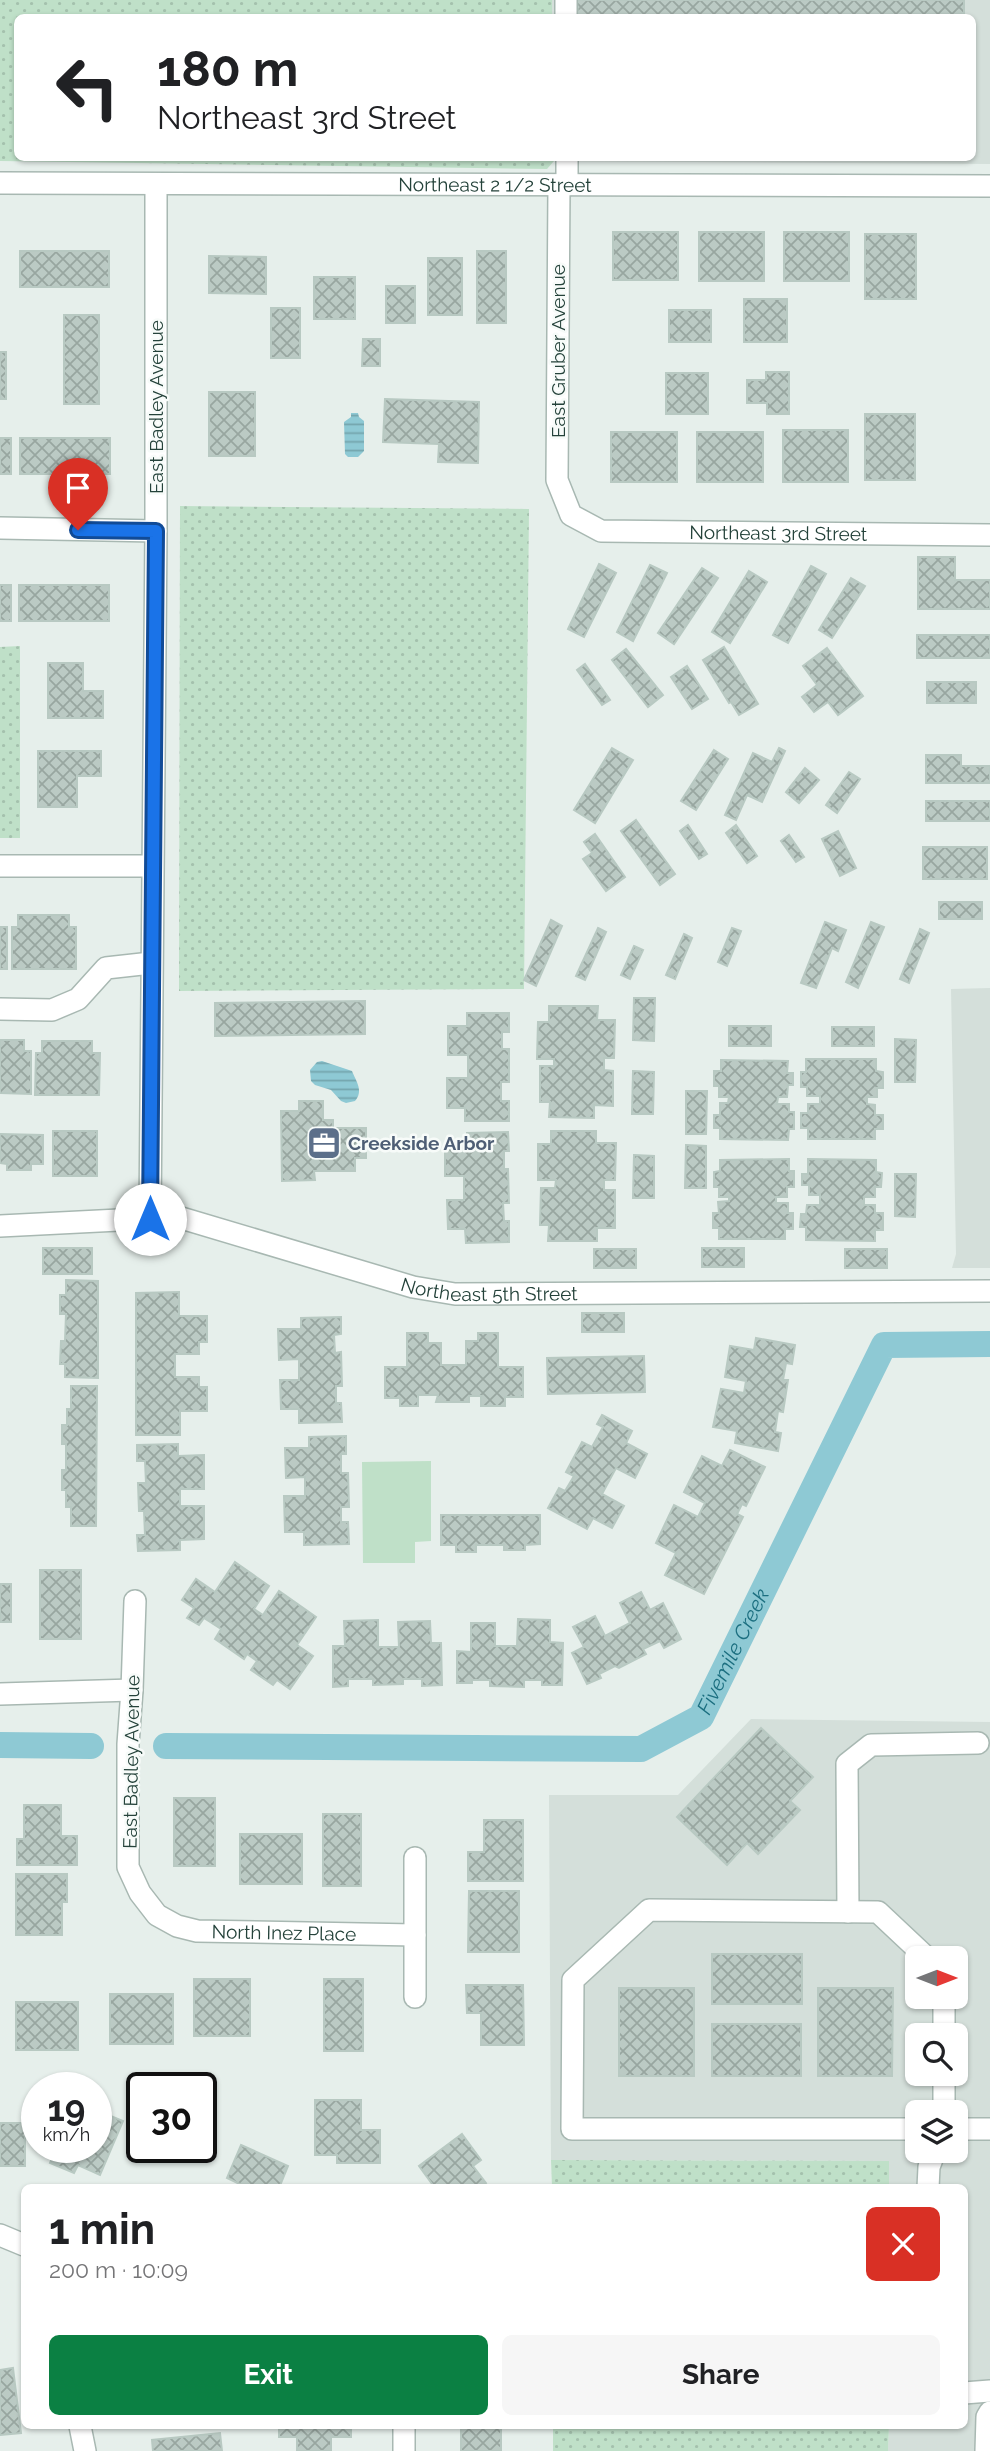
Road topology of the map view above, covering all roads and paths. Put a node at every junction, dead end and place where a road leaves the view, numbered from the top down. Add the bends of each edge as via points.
1 (567, 161) edge
2 (0, 183) edge
3 (156, 184) junction
4 (563, 185) junction
5 (990, 186) edge
6 (571, 515) joint
7 (0, 528) edge
8 (156, 531) junction
9 (990, 535) edge
10 (0, 866) edge
11 (152, 866) junction
12 (151, 963) junction
13 (0, 1009) edge
14 (150, 1219) junction
15 (0, 1226) edge
16 (990, 1291) edge
17 (135, 1601) dead end
18 (132, 1690) junction
19 (0, 1694) edge
20 (978, 1743) dead end
21 (415, 1858) dead end
22 (848, 1912) junction
23 (157, 1914) joint
24 (415, 1936) junction
25 (914, 1946) edge
26 (415, 1997) dead end
27 (905, 2129) edge
28 (968, 2129) edge
29 (990, 2129) edge
30 (930, 2163) edge
31 (928, 2184) edge
32 (0, 2235) edge
33 (21, 2244) edge
34 (990, 2391) edge
35 (968, 2393) edge
36 (990, 2412) edge
37 (81, 2429) edge
38 (404, 2429) edge
39 (85, 2451) edge
40 (404, 2451) edge
41 (986, 2451) edge

1 - 4 street, East Gruber Avenue
2 - 3 street, Northeast 2 1/2 Street
3 - 4 street, Northeast 2 1/2 Street
3 - 8 street, East Badley Avenue
4 - 5 street, Northeast 2 1/2 Street
4 - 6 street, East Gruber Avenue via 556,480
6 - 9 street, Northeast 3rd Street via 601,531
7 - 8 street
8 - 11 street, East Badley Avenue
10 - 11 street
11 - 12 street, East Badley Avenue
12 - 13 street via 106,968 78,999 52,1010
12 - 14 street, East Badley Avenue
14 - 15 street, Northeast 5th Street
14 - 16 street, Northeast 5th Street via 178,1217 413,1287 455,1294
17 - 18 street, East Badley Avenue
18 - 19 street
18 - 23 street, East Badley Avenue via 128,1867
20 - 22 street via 871,1745 847,1763
21 - 24 street
22 - 25 street via 878,1912
22 - 27 street via 649,1910 573,1980 572,2129
23 - 24 street, North Inez Place via 197,1931
24 - 26 street
28 - 29 street
30 - 31 street
32 - 33 street
34 - 35 street
36 - 41 street
37 - 39 street
38 - 40 street

